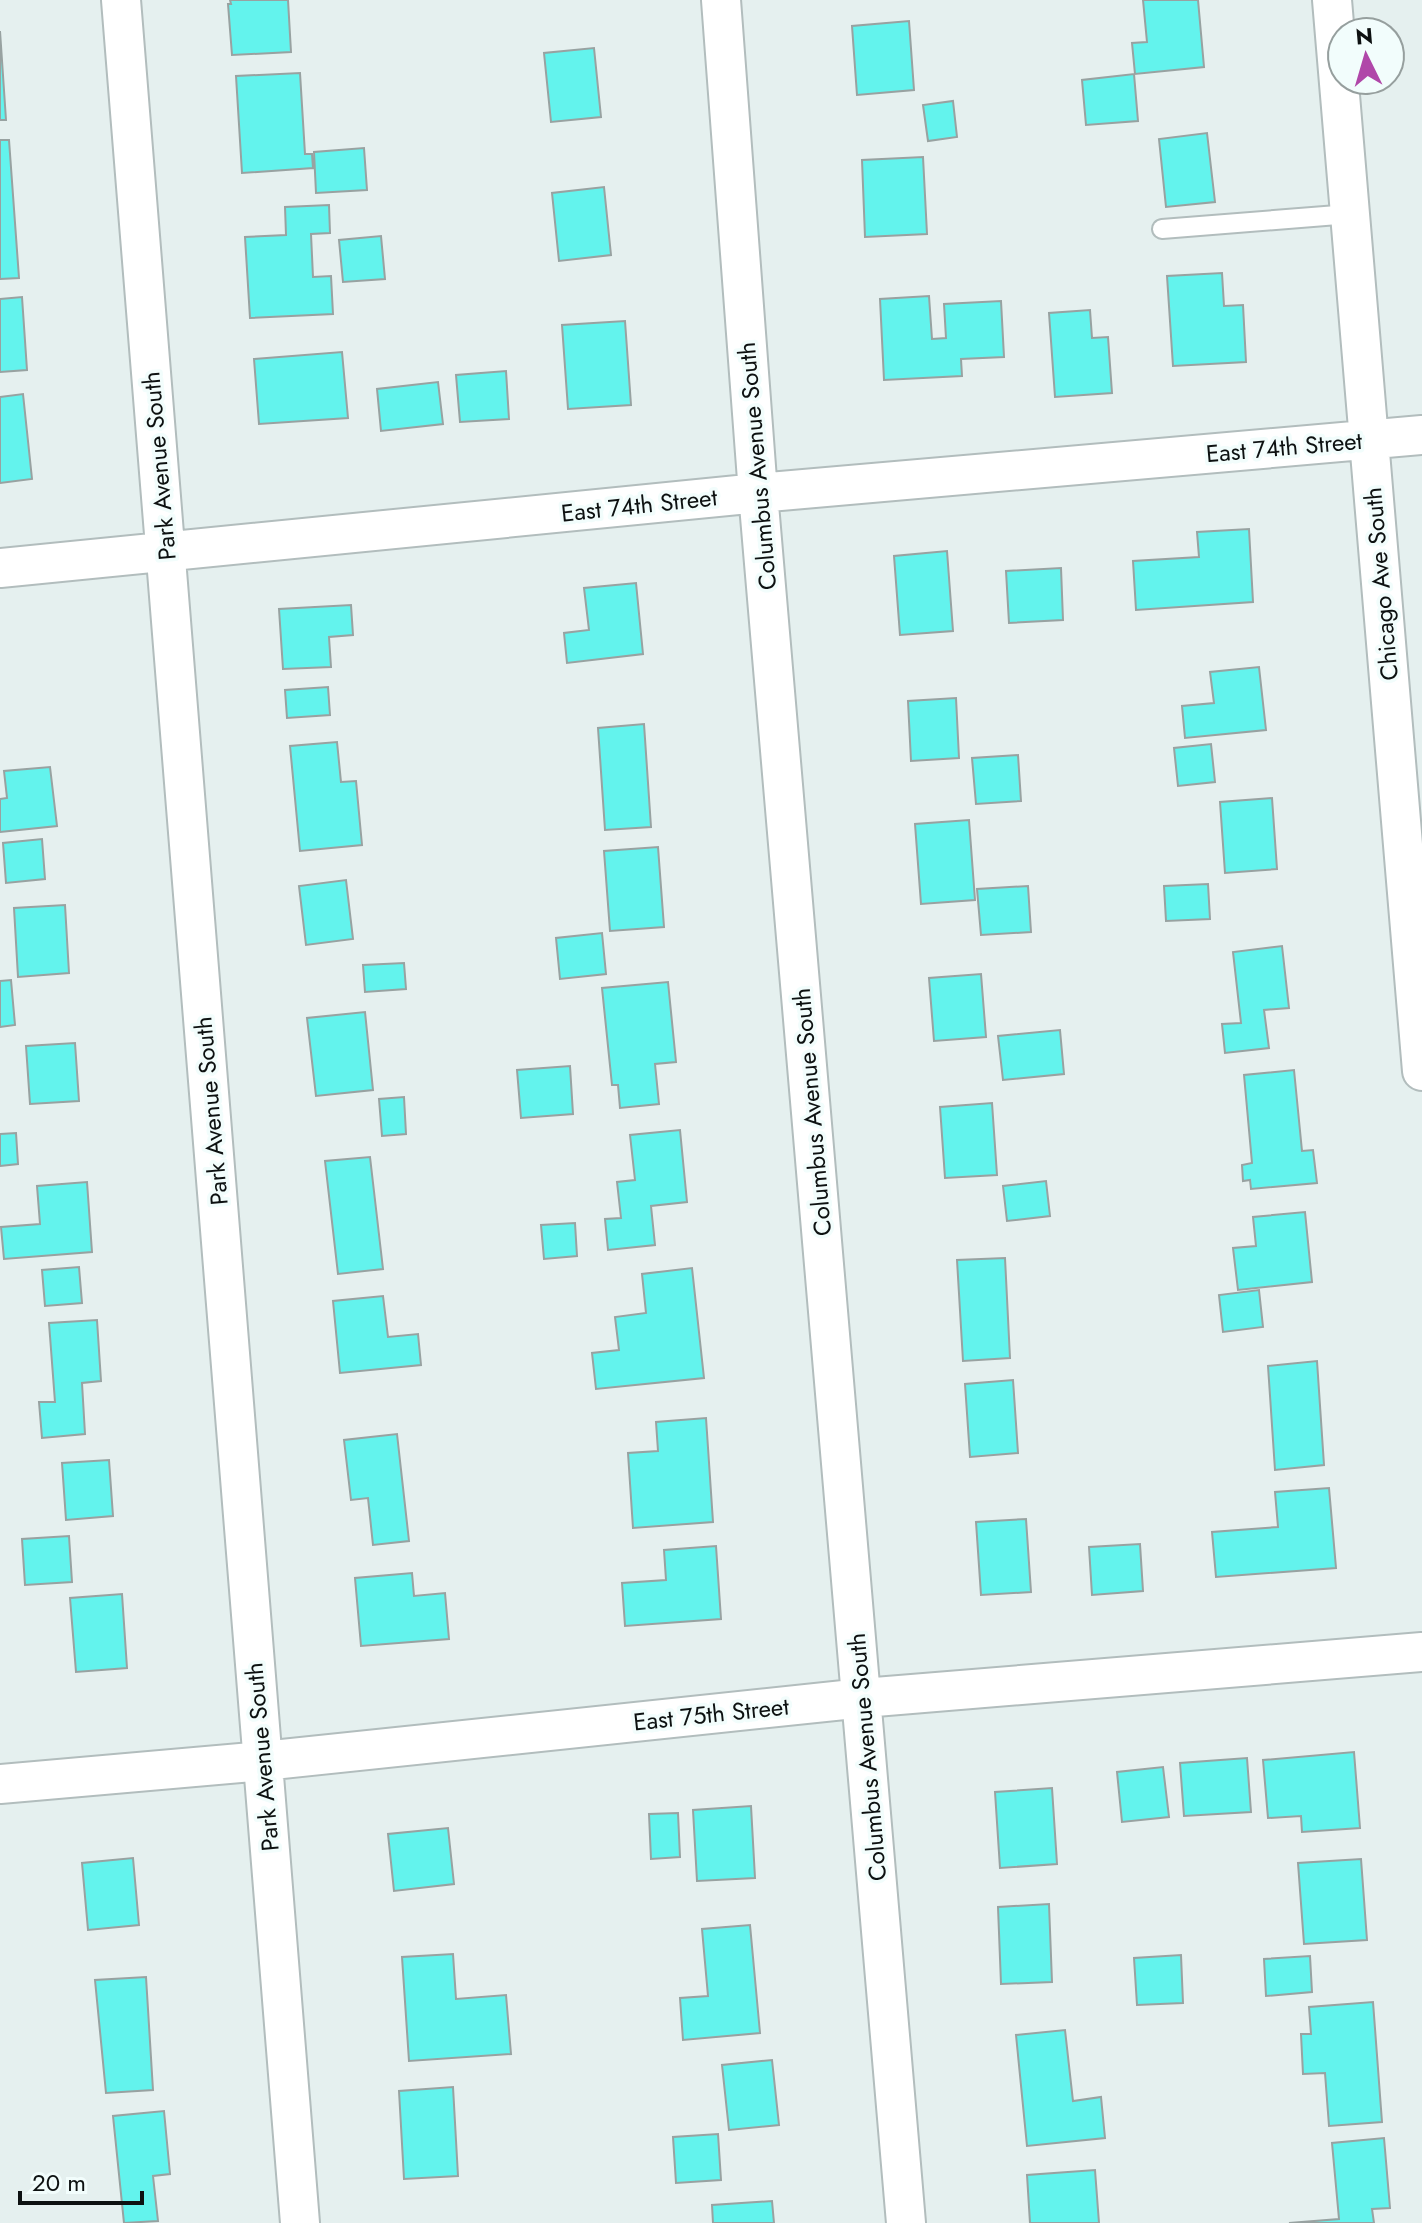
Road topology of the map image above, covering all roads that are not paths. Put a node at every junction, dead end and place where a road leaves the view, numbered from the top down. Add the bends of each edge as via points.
1 (121, 0) edge
2 (721, 0) edge
3 (1332, 0) edge
4 (1350, 214) junction
5 (1162, 229) dead end
6 (1422, 435) edge
7 (1369, 439) junction
8 (758, 493) junction
9 (166, 553) junction
10 (0, 568) edge
11 (1422, 1071) edge
12 (1422, 1652) edge
13 (863, 1698) junction
14 (263, 1761) junction
15 (0, 1784) edge
16 (300, 2223) edge
17 (906, 2223) edge

1 - 9 street, Park Avenue South
2 - 8 street, Columbus Avenue South
3 - 4 street, Chicago Ave South
4 - 5 lane
4 - 7 street, Chicago Ave South
6 - 7 street, East 74th Street
7 - 8 street, East 74th Street
7 - 11 street, Chicago Ave South
8 - 9 street, East 74th Street
8 - 13 street, Columbus Avenue South
9 - 10 street, East 74th Street
9 - 14 street, Park Avenue South
12 - 13 street, East 75th Street
13 - 14 street, East 75th Street
13 - 17 street, Columbus Avenue South
14 - 15 street, East 75th Street
14 - 16 street, Park Avenue South

